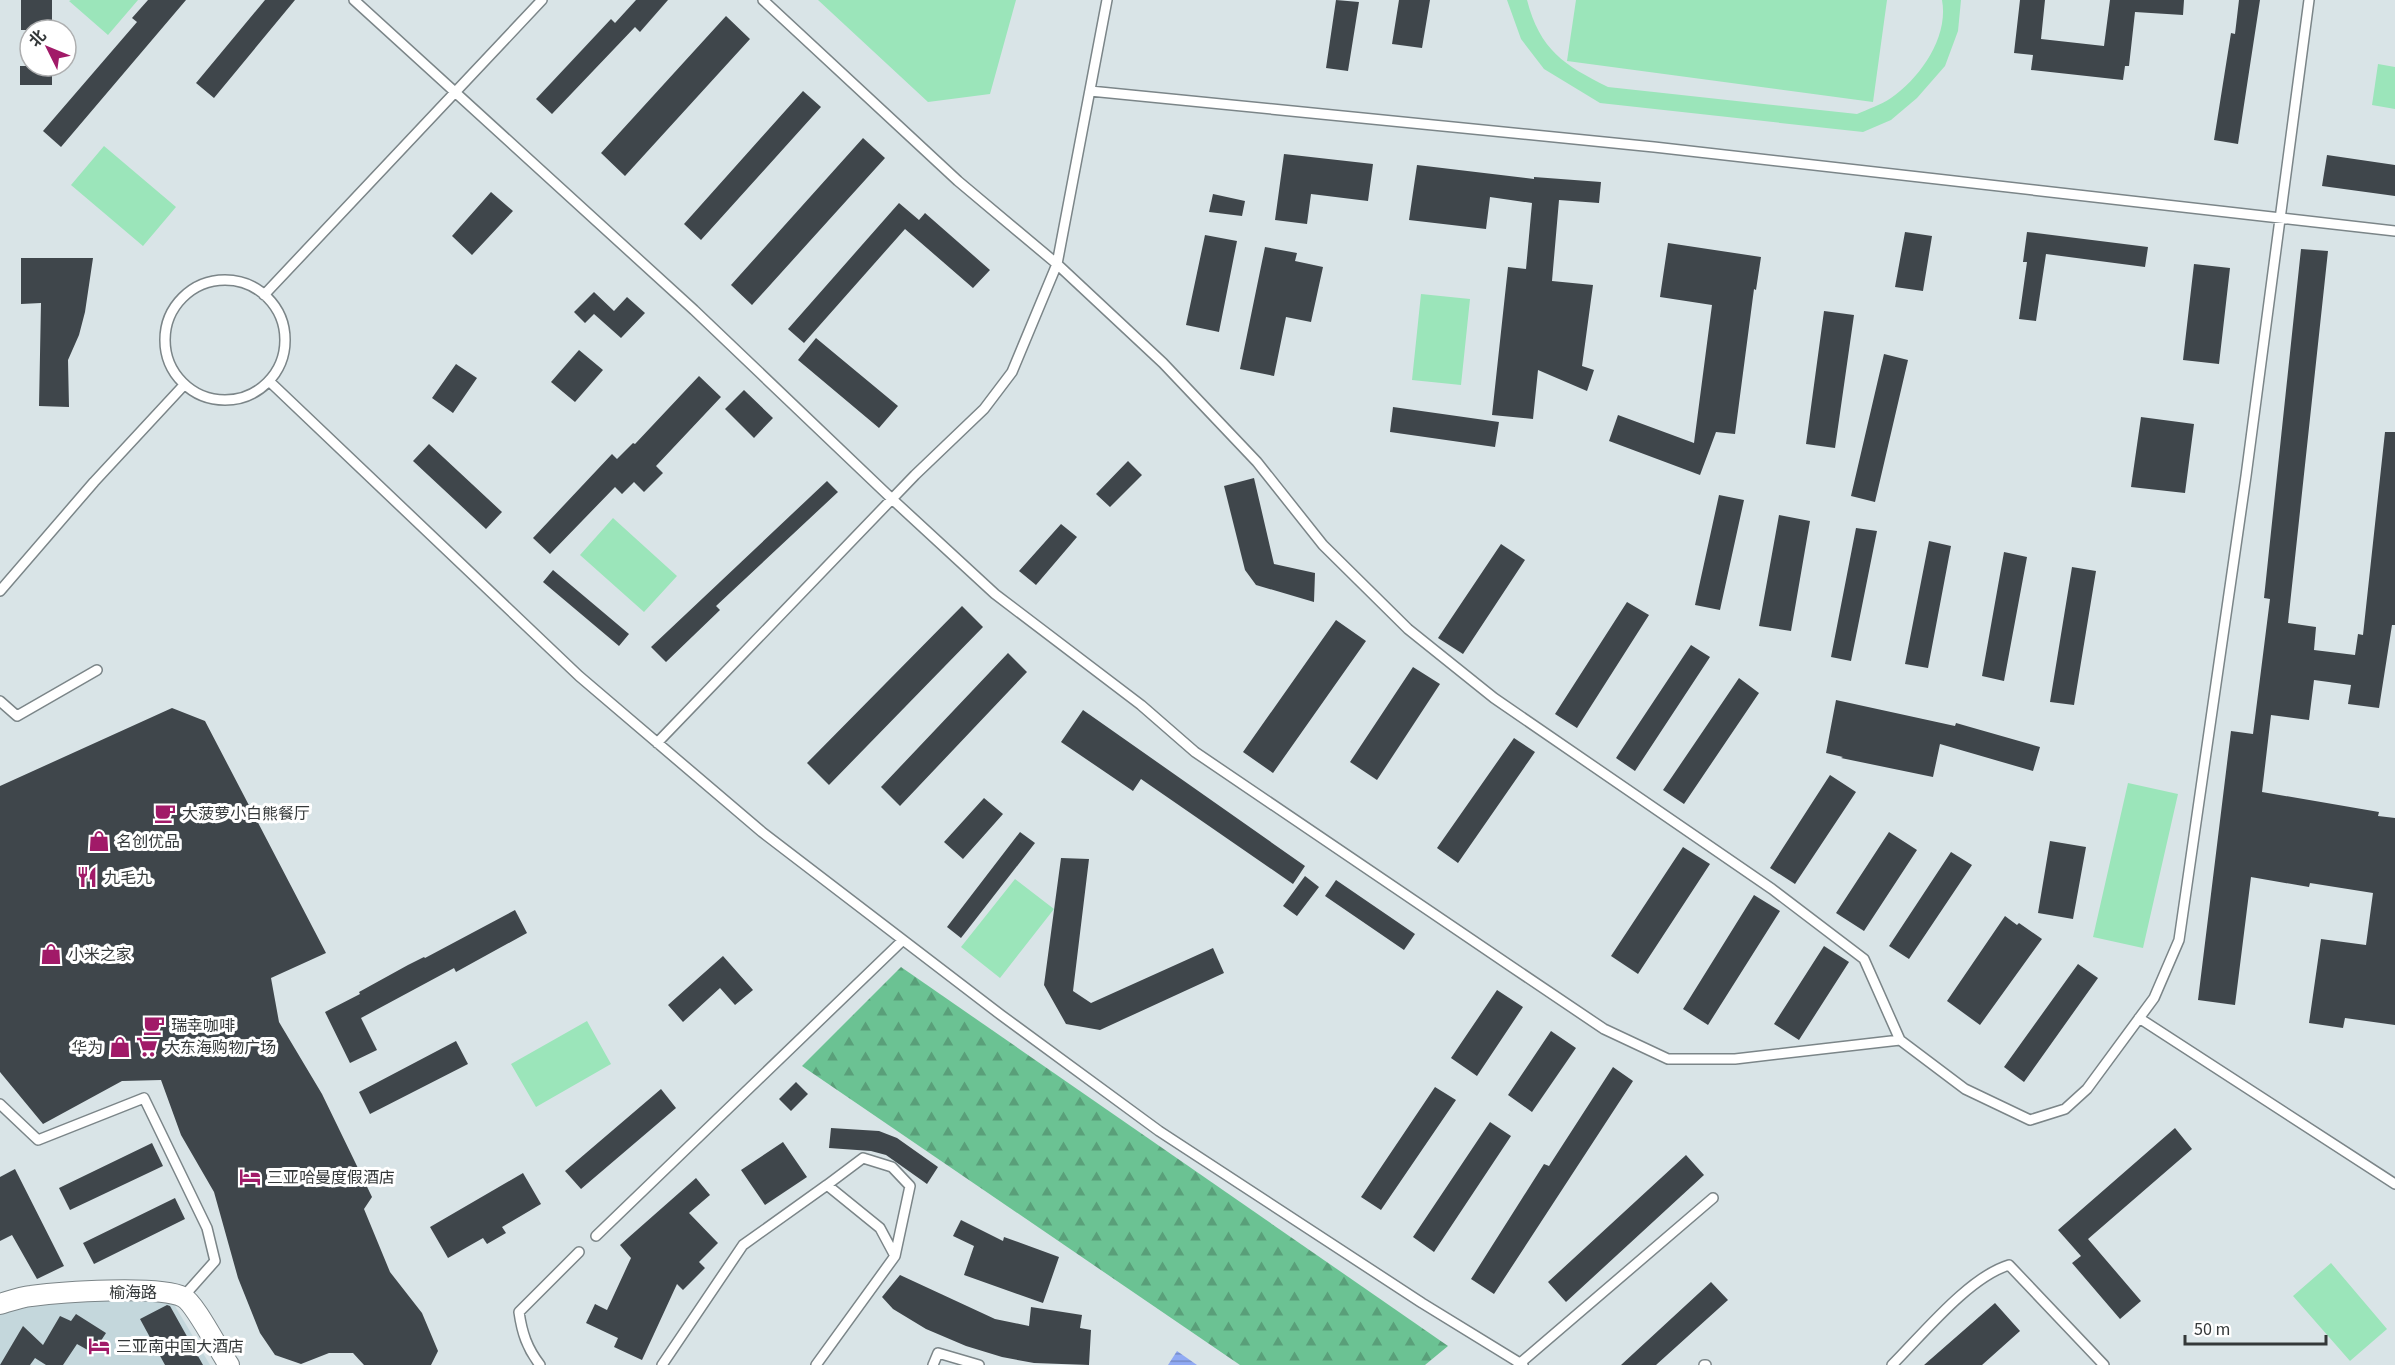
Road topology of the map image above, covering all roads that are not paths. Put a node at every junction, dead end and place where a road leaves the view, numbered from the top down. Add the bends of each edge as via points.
1 (354, 0) edge
2 (543, 0) edge
3 (763, 0) edge
4 (1107, 0) edge
5 (2309, 0) edge
6 (1090, 91) junction
7 (455, 95) junction
8 (2280, 217) junction
9 (2395, 231) edge
10 (1057, 264) junction
11 (264, 295) junction
12 (269, 381) junction
13 (184, 385) junction
14 (892, 499) junction
15 (0, 591) edge
16 (97, 670) dead end
17 (0, 701) edge
18 (657, 743) junction
19 (903, 940) junction
20 (2139, 1018) junction
21 (1900, 1040) junction
22 (0, 1104) edge
23 (2395, 1184) edge
24 (827, 1185) junction
25 (1713, 1198) dead end
26 (596, 1236) dead end
27 (579, 1252) dead end
28 (895, 1256) junction
29 (183, 1297) junction
30 (0, 1304) edge
31 (1520, 1364) edge
32 (229, 1365) edge
33 (540, 1365) edge
34 (662, 1365) edge
35 (816, 1365) edge
36 (933, 1365) edge
37 (980, 1365) edge
38 (1892, 1365) edge
39 (2104, 1365) edge

1 - 7 lane
2 - 7 lane
3 - 10 lane via 958,181
4 - 6 lane
5 - 8 lane
6 - 8 lane via 1654,147
6 - 10 lane
7 - 11 lane
7 - 14 lane via 694,310
8 - 9 lane
8 - 20 lane via 2179,940 2154,998
10 - 14 lane via 1012,372 984,409
10 - 21 lane via 1171,371 1257,462 1323,545 1408,628 1494,698 1772,889 1864,959
11 - 12 lane via 279,313 285,337 282,360
11 - 13 lane via 244,283 221,280 198,286 180,301 168,321 164,344 170,366
12 - 13 lane via 250,395 228,401 204,397
12 - 18 lane via 579,676
13 - 15 lane
14 - 18 lane
14 - 21 lane via 995,594 1141,705 1195,752 1604,1029 1668,1059 1735,1059
16 - 17 lane via 17,716
18 - 19 lane via 762,831
19 - 26 lane
19 - 31 lane via 1159,1131
20 - 21 lane via 2086,1089 2065,1109 2030,1120 1965,1089
20 - 23 lane
22 - 29 lane via 38,1140 144,1098 207,1228 215,1261
24 - 28 lane via 880,1228
24 - 28 lane via 863,1158 892,1167 910,1186
24 - 34 lane via 743,1245
25 - 31 lane
27 - 33 lane via 519,1312 529,1351
28 - 35 lane
29 - 30 street, 榆海路 via 126,1290 30,1296
29 - 32 street
36 - 37 lane via 938,1353
38 - 39 lane via 1956,1300 1994,1269 2009,1264

